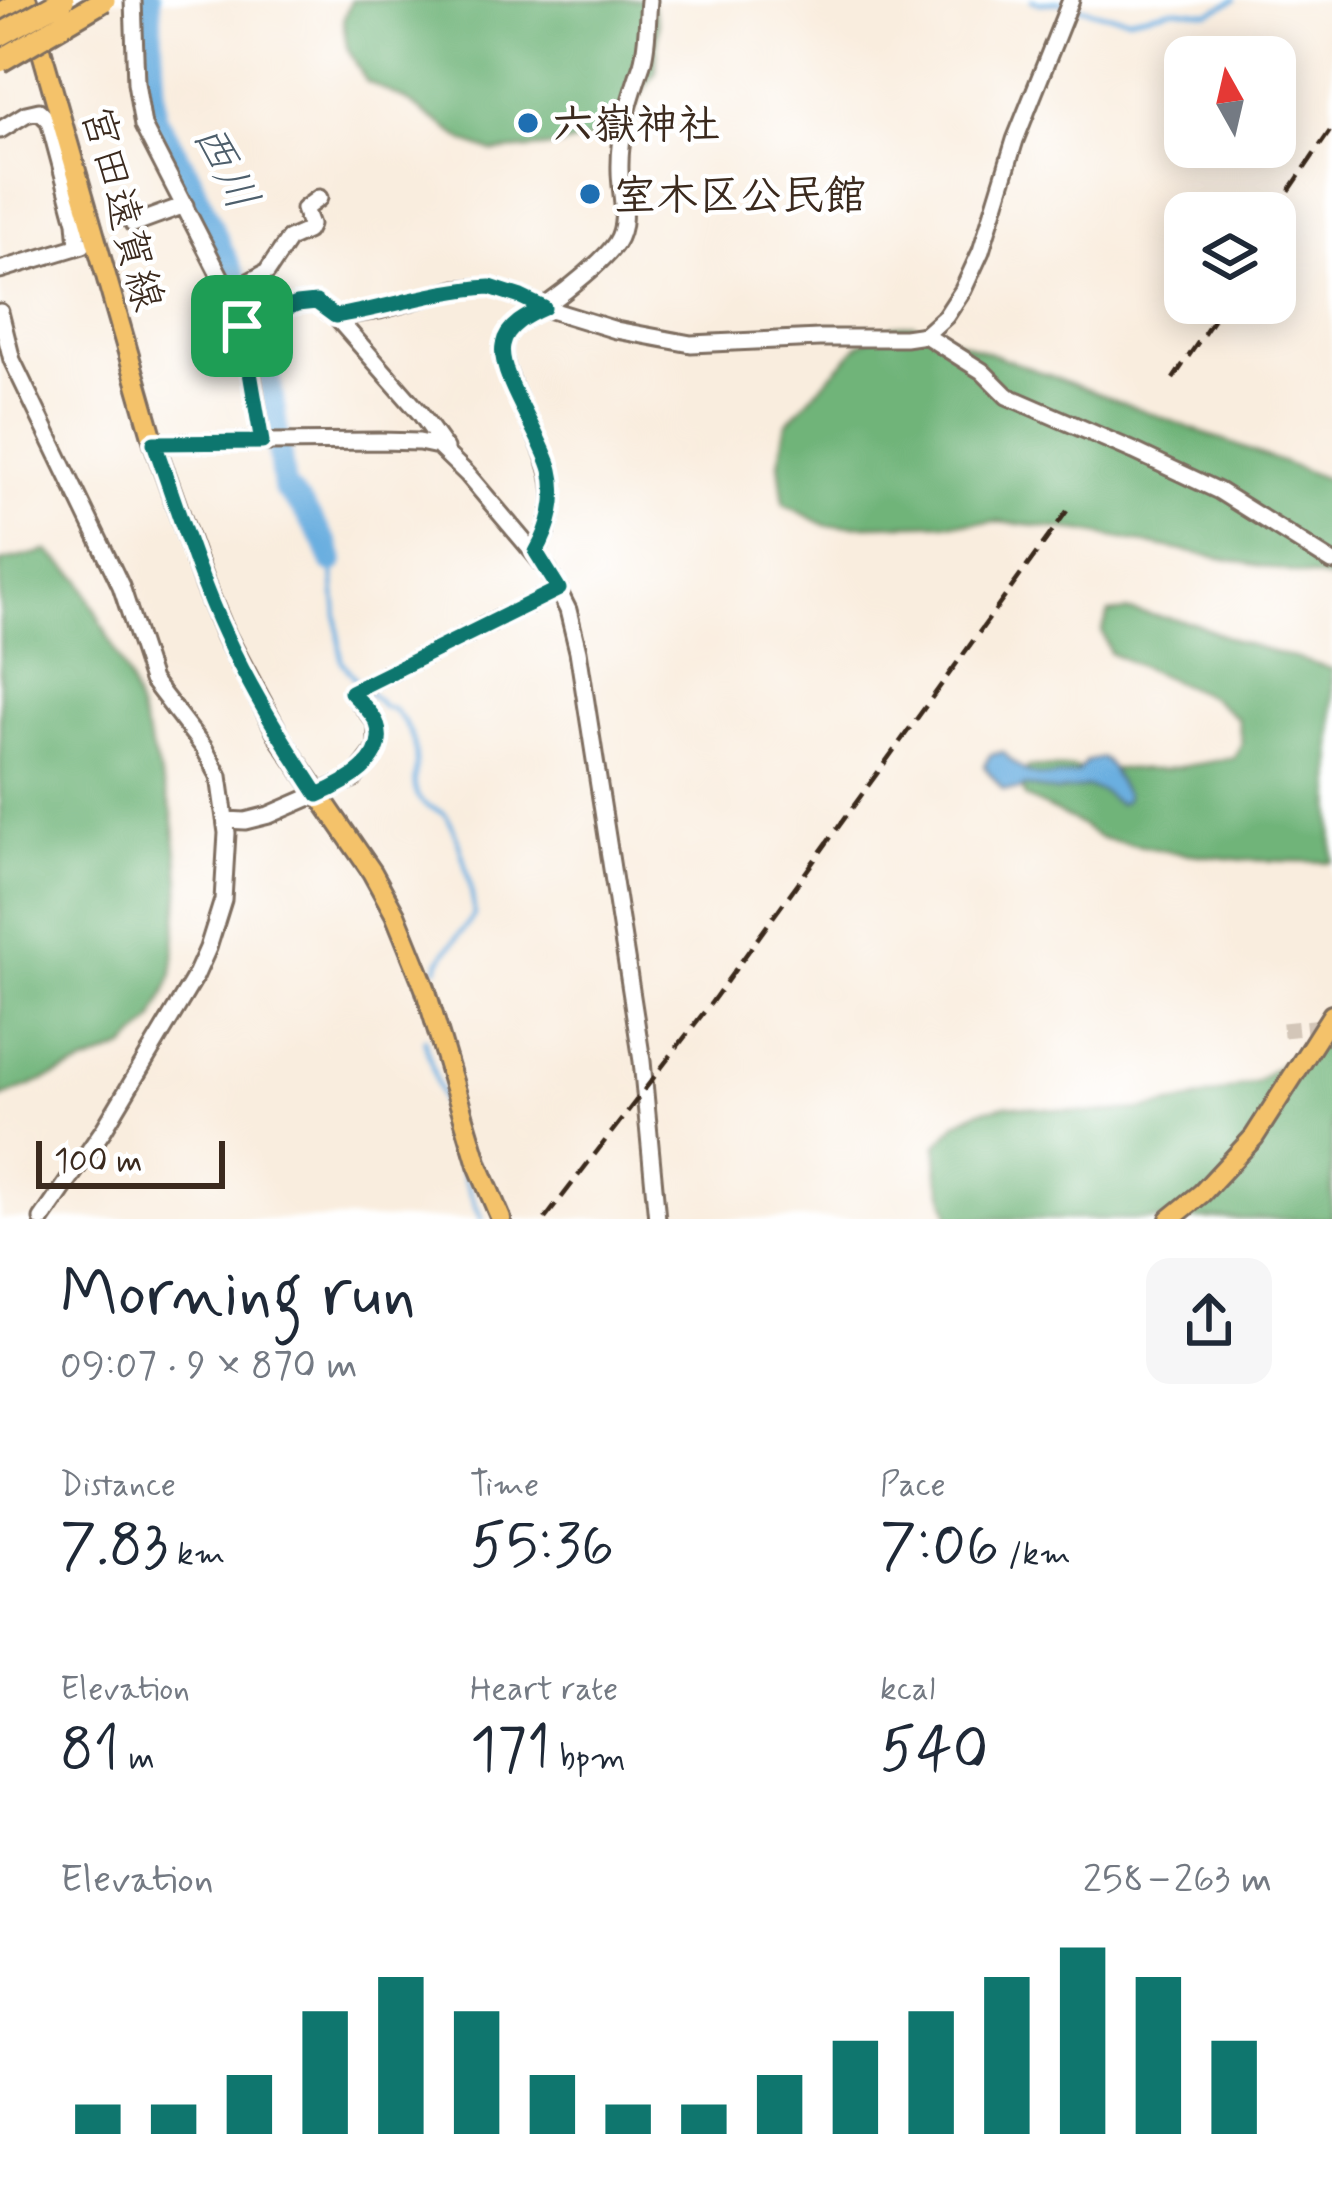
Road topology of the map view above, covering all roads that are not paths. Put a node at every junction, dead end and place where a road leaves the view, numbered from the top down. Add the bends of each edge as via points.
1 (24, 0) edge
2 (63, 0) edge
3 (104, 0) edge
4 (133, 0) edge
5 (649, 0) edge
6 (1071, 0) edge
7 (0, 12) edge
8 (0, 35) edge
9 (0, 61) edge
10 (0, 130) edge
11 (319, 198) dead end
12 (185, 205) junction
13 (133, 224) dead end
14 (87, 243) junction
15 (0, 270) edge
16 (230, 292) junction
17 (544, 308) junction
18 (0, 312) edge
19 (335, 316) junction
20 (242, 326) junction
21 (926, 335) junction
22 (262, 442) junction
23 (154, 443) junction
24 (453, 459) junction
25 (536, 552) junction
26 (1332, 562) edge
27 (559, 589) junction
28 (318, 795) junction
29 (226, 820) junction
30 (1332, 1016) edge
31 (42, 1219) edge
32 (501, 1219) edge
33 (657, 1219) edge
34 (1170, 1219) edge

1 - 7 main road
1 - 14 main road, 宮田遠賀線
2 - 8 highway, bridge
3 - 9 highway, bridge
4 - 12 street via 143,126
5 - 17 street via 623,138 623,227 616,243
6 - 21 street via 981,251 946,316
10 - 14 street via 39,111 49,122
11 - 16 street via 304,209 308,231 289,239 267,272
12 - 13 street
12 - 16 street
14 - 15 street
14 - 23 main road, 宮田遠賀線
16 - 20 street
17 - 19 street via 490,287
17 - 21 street via 691,344
17 - 25 street via 515,324 502,344 551,470 551,520
18 - 29 street via 12,360 114,569 152,680 219,776
19 - 20 street via 316,302 297,304
19 - 24 street
20 - 22 street
21 - 26 street via 1007,396 1219,491
22 - 23 street
22 - 24 street via 419,442
23 - 28 main road, 宮田遠賀線 via 226,636
24 - 25 street
25 - 27 street
27 - 28 street via 351,692 377,724 377,748 354,778
27 - 33 street via 574,627 643,1061
28 - 29 street via 268,815
28 - 32 main road, 宮田遠賀線 via 372,872 413,956
29 - 31 street via 223,900 208,948
30 - 34 main road via 1254,1137

